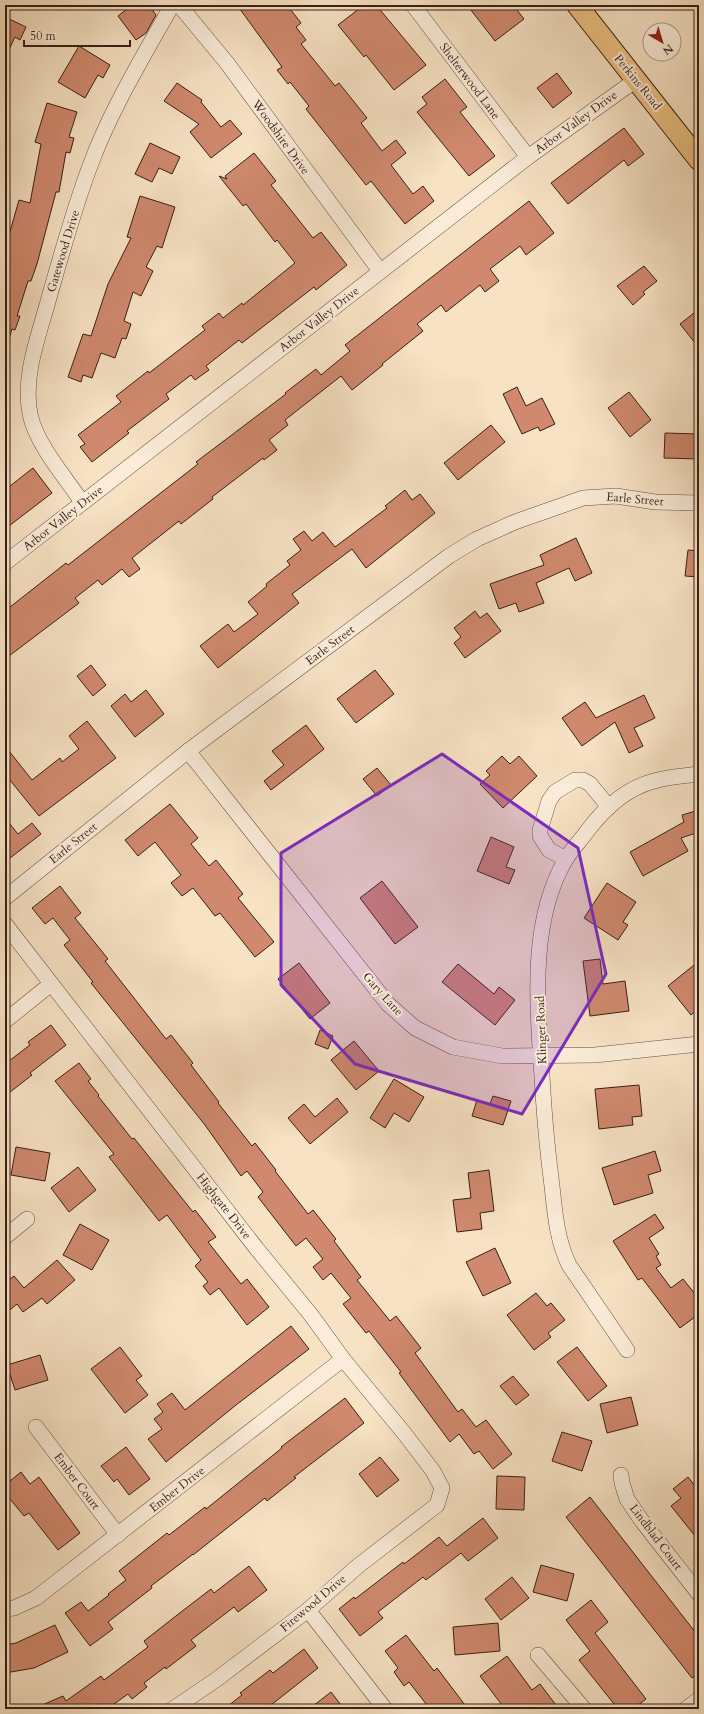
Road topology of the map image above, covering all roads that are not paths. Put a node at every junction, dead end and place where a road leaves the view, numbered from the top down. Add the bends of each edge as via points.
1 (172, 5) edge
2 (179, 5) edge
3 (413, 5) edge
4 (577, 5) edge
5 (636, 80) junction
6 (528, 157) junction
7 (699, 160) edge
8 (380, 271) junction
9 (82, 502) junction
10 (699, 503) edge
11 (5, 563) edge
12 (188, 750) junction
13 (699, 774) edge
14 (609, 807) junction
15 (566, 859) junction
16 (5, 898) edge
17 (5, 924) edge
18 (51, 984) junction
19 (5, 1021) edge
20 (699, 1044) edge
21 (541, 1056) junction
22 (27, 1219) dead end
23 (5, 1237) edge
24 (628, 1350) dead end
25 (343, 1359) junction
26 (36, 1427) dead end
27 (621, 1475) dead end
28 (442, 1488) joint
29 (118, 1535) junction
30 (699, 1594) edge
31 (5, 1609) edge
32 (308, 1610) junction
33 (538, 1655) dead end
34 (699, 1699) edge
35 (173, 1709) edge
36 (385, 1709) edge
37 (584, 1709) edge
38 (686, 1709) edge

1 - 9 street, Gatewood Drive via 120,99 90,165 56,272 33,357 28,395 34,429
2 - 8 street, Woodshire Drive via 227,63
3 - 6 street, Shelterwood Lane
4 - 5 main road, Perkins Road
5 - 6 street, Arbor Valley Drive
5 - 7 main road, Perkins Road
6 - 8 street, Arbor Valley Drive
8 - 9 street, Arbor Valley Drive
9 - 11 street, Arbor Valley Drive
10 - 12 street, Earle Street via 655,502 616,496 583,498 515,522 477,539 449,556
12 - 16 street, Earle Street
12 - 21 street, Gary Lane via 388,1004 415,1028 453,1046 502,1056
13 - 14 street, Klinger Road via 654,780 633,789
14 - 15 street, Klinger Road
14 - 15 street via 590,784 583,780 575,780 555,792 549,801 540,836 550,850
15 - 21 street, Klinger Road via 552,891 543,925 539,967
17 - 18 street, Highgate Drive
18 - 19 street
18 - 25 street, Highgate Drive
20 - 21 street, Gary Lane via 595,1055
21 - 24 street, Klinger Road via 545,1130 558,1235 563,1252 569,1266
22 - 23 street
25 - 28 street, Highgate Drive via 433,1471
25 - 29 street, Ember Drive
26 - 29 street, Ember Court
27 - 30 street, Lindblad Court via 627,1499
28 - 32 street, Firewood Drive via 437,1506 358,1566
29 - 31 street, Ember Drive via 36,1598 14,1608
32 - 35 street, Firewood Drive
32 - 36 street
33 - 37 street
34 - 38 street

